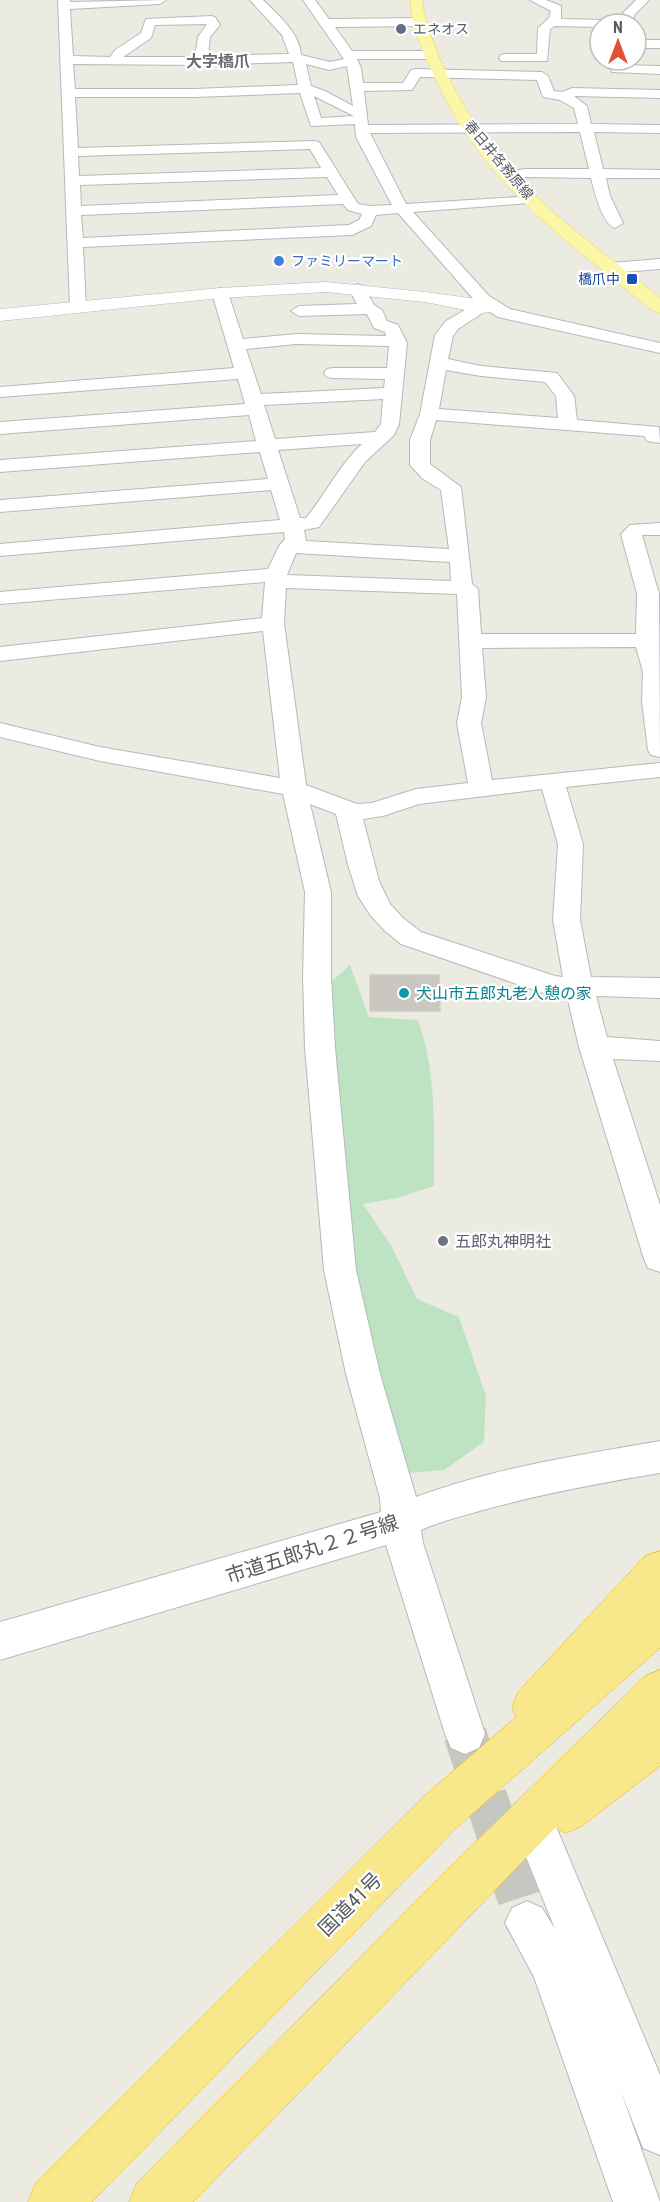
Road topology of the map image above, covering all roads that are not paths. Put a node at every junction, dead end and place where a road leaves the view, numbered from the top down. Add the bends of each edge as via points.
1 (160, 0) edge
2 (256, 0) edge
3 (309, 0) edge
4 (416, 0) edge
5 (536, 0) edge
6 (643, 0) edge
7 (64, 3) edge
8 (269, 12) junction
9 (631, 12) edge
10 (249, 14) dead end
11 (420, 22) junction
12 (552, 22) junction
13 (326, 23) junction
14 (588, 23) edge
15 (434, 56) junction
16 (486, 57) dead end
17 (350, 58) junction
18 (523, 58) junction
19 (297, 59) junction
20 (66, 60) junction
21 (114, 61) junction
22 (201, 61) junction
23 (618, 72) edge
24 (439, 73) junction
25 (522, 75) junction
26 (359, 87) junction
27 (305, 89) junction
28 (68, 93) junction
29 (623, 93) junction
30 (660, 94) edge
31 (564, 96) junction
32 (361, 121) junction
33 (585, 127) junction
34 (660, 129) edge
35 (472, 130) junction
36 (71, 152) junction
37 (331, 172) junction
38 (599, 174) junction
39 (660, 174) edge
40 (507, 176) junction
41 (72, 181) junction
42 (347, 198) junction
43 (529, 199) junction
44 (401, 208) junction
45 (73, 211) junction
46 (370, 211) junction
47 (615, 223) dead end
48 (343, 231) junction
49 (75, 243) junction
50 (347, 249) dead end
51 (660, 264) edge
52 (611, 268) junction
53 (357, 289) junction
54 (220, 293) junction
55 (78, 307) junction
56 (486, 307) junction
57 (660, 308) edge
58 (368, 309) junction
59 (299, 311) dead end
60 (0, 315) edge
61 (398, 341) junction
62 (236, 345) junction
63 (660, 348) edge
64 (439, 363) junction
65 (244, 373) junction
66 (333, 373) dead end
67 (395, 374) junction
68 (0, 392) edge
69 (393, 393) junction
70 (254, 405) junction
71 (429, 414) junction
72 (567, 423) junction
73 (0, 428) edge
74 (378, 437) junction
75 (660, 437) edge
76 (265, 445) junction
77 (0, 466) edge
78 (277, 484) junction
79 (0, 506) edge
80 (660, 529) edge
81 (291, 536) junction
82 (0, 549) edge
83 (460, 556) junction
84 (276, 578) junction
85 (462, 588) junction
86 (0, 598) edge
87 (273, 623) junction
88 (647, 640) junction
89 (470, 641) junction
90 (0, 654) edge
91 (657, 672) edge
92 (8, 732) edge
93 (660, 750) edge
94 (2, 754) dead end
95 (660, 770) edge
96 (552, 780) junction
97 (481, 788) junction
98 (294, 789) junction
99 (347, 809) junction
100 (579, 985) junction
101 (660, 988) edge
102 (594, 1047) junction
103 (660, 1051) edge
104 (648, 1174) edge
105 (660, 1259) edge
106 (660, 1457) edge
107 (401, 1521) junction
108 (660, 1570) edge
109 (660, 1621) edge
110 (0, 1641) edge
111 (660, 1691) edge
112 (465, 1734) tunnel mouth
113 (660, 1738) edge
114 (439, 1813) junction
115 (537, 1832) junction
116 (463, 1888) junction
117 (527, 1923) tunnel mouth
118 (660, 2131) edge
119 (55, 2202) edge
120 (156, 2202) edge
121 (637, 2202) edge

1 - 7 street
2 - 8 street
3 - 13 street
4 - 11 main road, 春日井各務原線
5 - 12 street via 557,9
6 - 9 street
7 - 20 street
8 - 10 street
8 - 19 street via 296,50
11 - 13 street
11 - 15 main road, 春日井各務原線
12 - 14 street
12 - 18 street via 544,28 543,58
13 - 17 street
15 - 17 street
15 - 24 main road, 春日井各務原線
16 - 18 street
17 - 19 street via 329,66
17 - 26 street
18 - 25 street
19 - 22 street
19 - 27 street
20 - 21 street
20 - 28 street
21 - 22 street
21 - 22 street via 119,53 147,35 150,22 211,20 214,25 204,37
23 - 29 street
24 - 25 street
24 - 26 street via 416,73 407,87
24 - 35 main road, 春日井各務原線
25 - 31 street via 542,76 548,94
26 - 32 street
27 - 28 street
27 - 32 street via 329,96
27 - 32 street via 310,124
28 - 36 street via 75,137
29 - 30 street
29 - 31 street
31 - 33 street via 580,106
32 - 35 street
32 - 44 street via 368,147
33 - 34 street
33 - 35 street
33 - 38 street
35 - 40 main road, 春日井各務原線
36 - 37 street via 314,145
36 - 41 street
37 - 41 street
37 - 42 street
38 - 39 street
38 - 40 street
38 - 47 street via 603,196
40 - 43 main road, 春日井各務原線
41 - 45 street
42 - 45 street
42 - 46 street via 353,207
43 - 44 street
43 - 52 main road, 春日井各務原線
44 - 46 street
44 - 56 street
45 - 49 street
46 - 48 street via 366,223
48 - 49 street
48 - 50 street
49 - 55 street
51 - 52 street
52 - 57 main road, 春日井各務原線
53 - 54 street
53 - 56 street
53 - 58 street
54 - 55 street
54 - 62 street
55 - 60 street
56 - 63 street
56 - 64 street via 447,329
58 - 59 street
58 - 61 street via 374,310 380,324 392,329
61 - 62 street via 296,339
61 - 67 street
62 - 65 street
64 - 71 street
64 - 72 street via 551,377 565,396
65 - 68 street
65 - 70 street
66 - 67 street
67 - 69 street
69 - 70 street
69 - 74 street via 390,424 387,432
70 - 73 street
70 - 76 street
71 - 72 street
71 - 83 street via 420,440 420,465 451,487
72 - 75 street via 652,432 654,437
74 - 76 street
74 - 81 street via 358,458 312,523
76 - 77 street
76 - 78 street
78 - 79 street
78 - 81 street
80 - 88 street via 637,529 631,534 648,594
81 - 82 street
81 - 83 street
81 - 84 street
83 - 85 street
84 - 85 street
84 - 86 street
84 - 87 street
85 - 89 street via 467,589
87 - 90 street
87 - 98 street
88 - 89 street
88 - 91 street via 649,661
89 - 97 street via 474,697 469,723
91 - 93 street via 654,702
92 - 94 street
92 - 98 street via 100,754
95 - 96 street
96 - 97 street
96 - 100 street via 571,849 568,939
97 - 99 street via 416,797 374,811
98 - 99 street
98 - 107 street via 318,892 320,1048 340,1270
99 - 100 street via 367,886 394,926 411,938 554,986
100 - 101 street
100 - 102 street
102 - 103 street
102 - 104 street
104 - 105 street
106 - 107 street, 市道五郎丸２２号線 via 505,1488
107 - 110 street, 市道五郎丸２２号線 via 365,1535
107 - 112 street via 404,1543
108 - 114 highway
109 - 114 highway, 国道41号
111 - 116 highway
113 - 115 highway
114 - 119 highway, 国道41号
115 - 116 highway
115 - 118 street
116 - 120 highway
117 - 121 street via 552,1966

